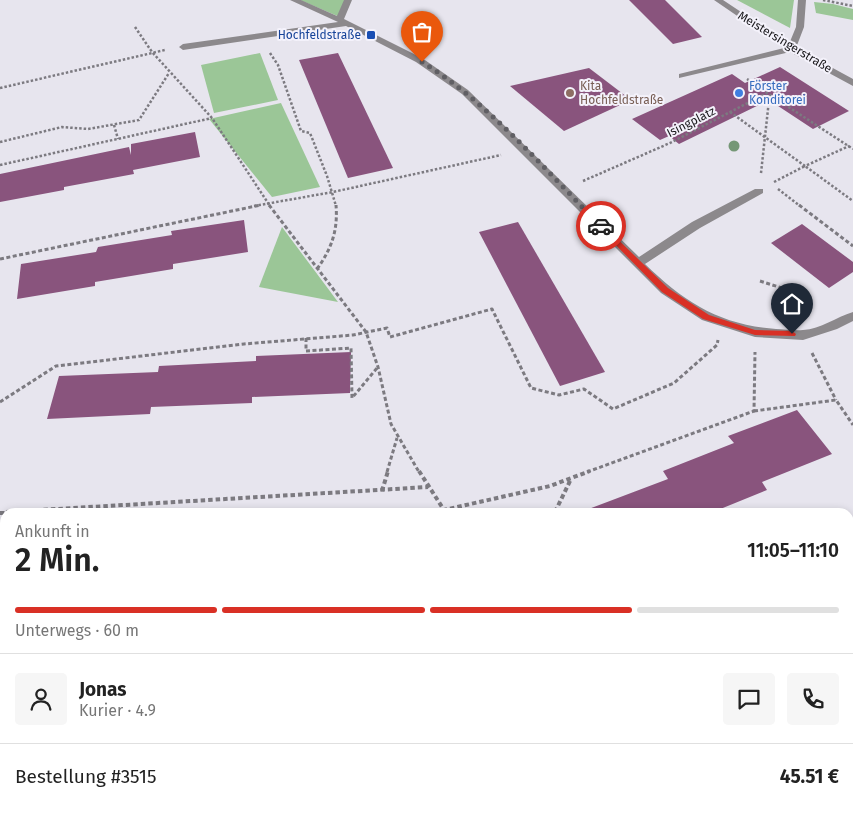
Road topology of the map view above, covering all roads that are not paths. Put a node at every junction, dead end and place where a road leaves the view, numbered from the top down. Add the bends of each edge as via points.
1 (294, 0) edge
2 (348, 0) edge
3 (718, 0) edge
4 (802, 0) edge
5 (344, 21) junction
6 (183, 47) dead end
7 (791, 49) junction
8 (682, 76) dead end
9 (853, 83) edge
10 (759, 191) road end
11 (638, 263) junction
12 (853, 316) edge

1 - 5 street
2 - 5 street
3 - 7 street, Meistersingerstraße
4 - 7 street via 800,27
5 - 6 street
5 - 11 street via 374,34 439,72 480,105
7 - 8 street
7 - 9 street, Meistersingerstraße
10 - 11 street via 696,225
11 - 12 street via 665,290 706,317 755,332 803,334

